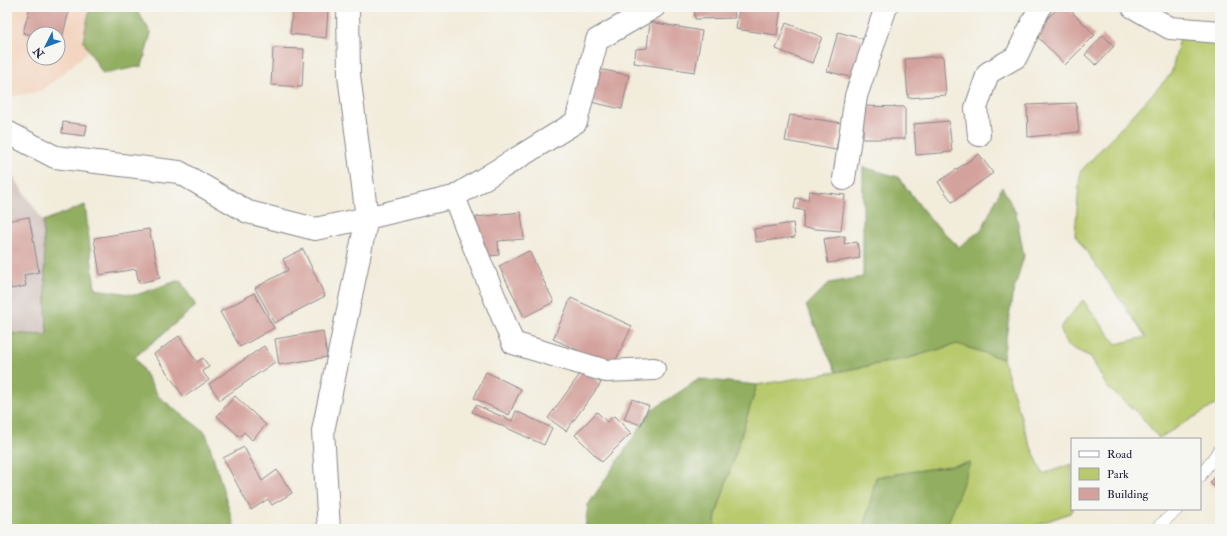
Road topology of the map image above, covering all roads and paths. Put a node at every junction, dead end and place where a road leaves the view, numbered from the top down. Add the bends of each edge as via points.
1 (348, 7) edge
2 (654, 7) edge
3 (886, 7) edge
4 (1040, 7) edge
5 (1133, 7) edge
6 (1220, 32) edge
7 (7, 132) edge
8 (980, 135) dead end
9 (844, 179) dead end
10 (454, 197) junction
11 (367, 218) junction
12 (654, 369) dead end
13 (1220, 448) edge
14 (1201, 476) edge
15 (1177, 510) edge
16 (329, 529) edge
17 (1155, 529) edge

1 - 11 street via 349,75
2 - 10 street via 597,40 576,122
3 - 9 street via 856,96
4 - 8 street via 1016,57 988,73 976,108
5 - 6 street via 1170,28
7 - 11 street via 55,157 179,172 248,212 315,229
10 - 11 street
10 - 12 street via 514,343 606,371
11 - 16 street via 323,431
13 - 14 lane
15 - 17 lane

